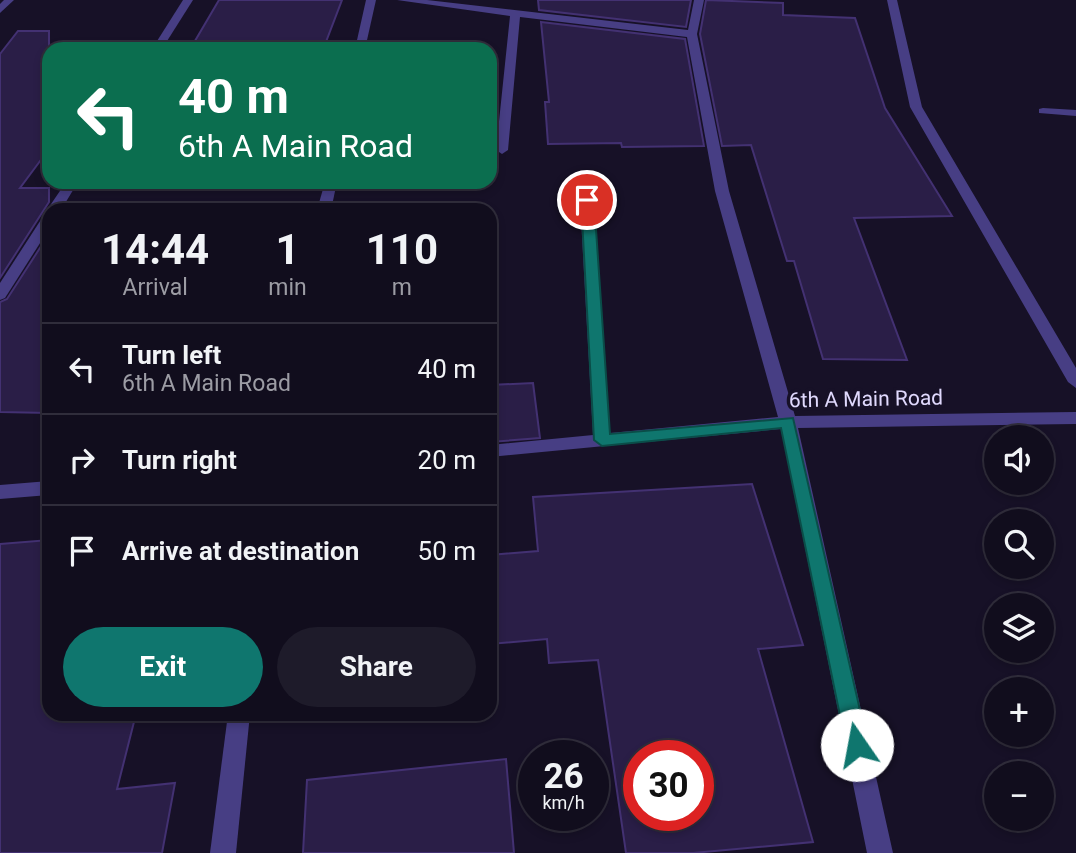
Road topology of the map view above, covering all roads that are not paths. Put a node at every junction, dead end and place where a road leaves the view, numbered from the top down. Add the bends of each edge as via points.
1 (9, 0) edge
2 (188, 0) edge
3 (371, 0) edge
4 (402, 0) edge
5 (699, 0) edge
6 (892, 0) edge
7 (0, 10) edge
8 (515, 13) junction
9 (692, 34) junction
10 (161, 42) edge
11 (362, 42) edge
12 (1043, 111) dead end
13 (1076, 113) edge
14 (502, 150) dead end
15 (587, 200) dead end
16 (42, 229) edge
17 (0, 295) edge
18 (1076, 382) edge
19 (1076, 418) edge
20 (788, 422) junction
21 (602, 440) junction
22 (497, 450) edge
23 (42, 489) edge
24 (0, 492) edge
25 (238, 721) edge
26 (223, 853) edge
27 (880, 853) edge

1 - 7 street
2 - 10 street
3 - 11 street
4 - 8 street
5 - 9 street
6 - 18 street via 916,107
8 - 9 street
8 - 14 street
9 - 20 street via 722,191
12 - 13 street
15 - 21 street
16 - 17 street
19 - 20 street, 6th A Main Road
20 - 21 street, 6th A Main Road
20 - 27 street
21 - 22 street, 6th A Main Road
23 - 24 street
25 - 26 street

